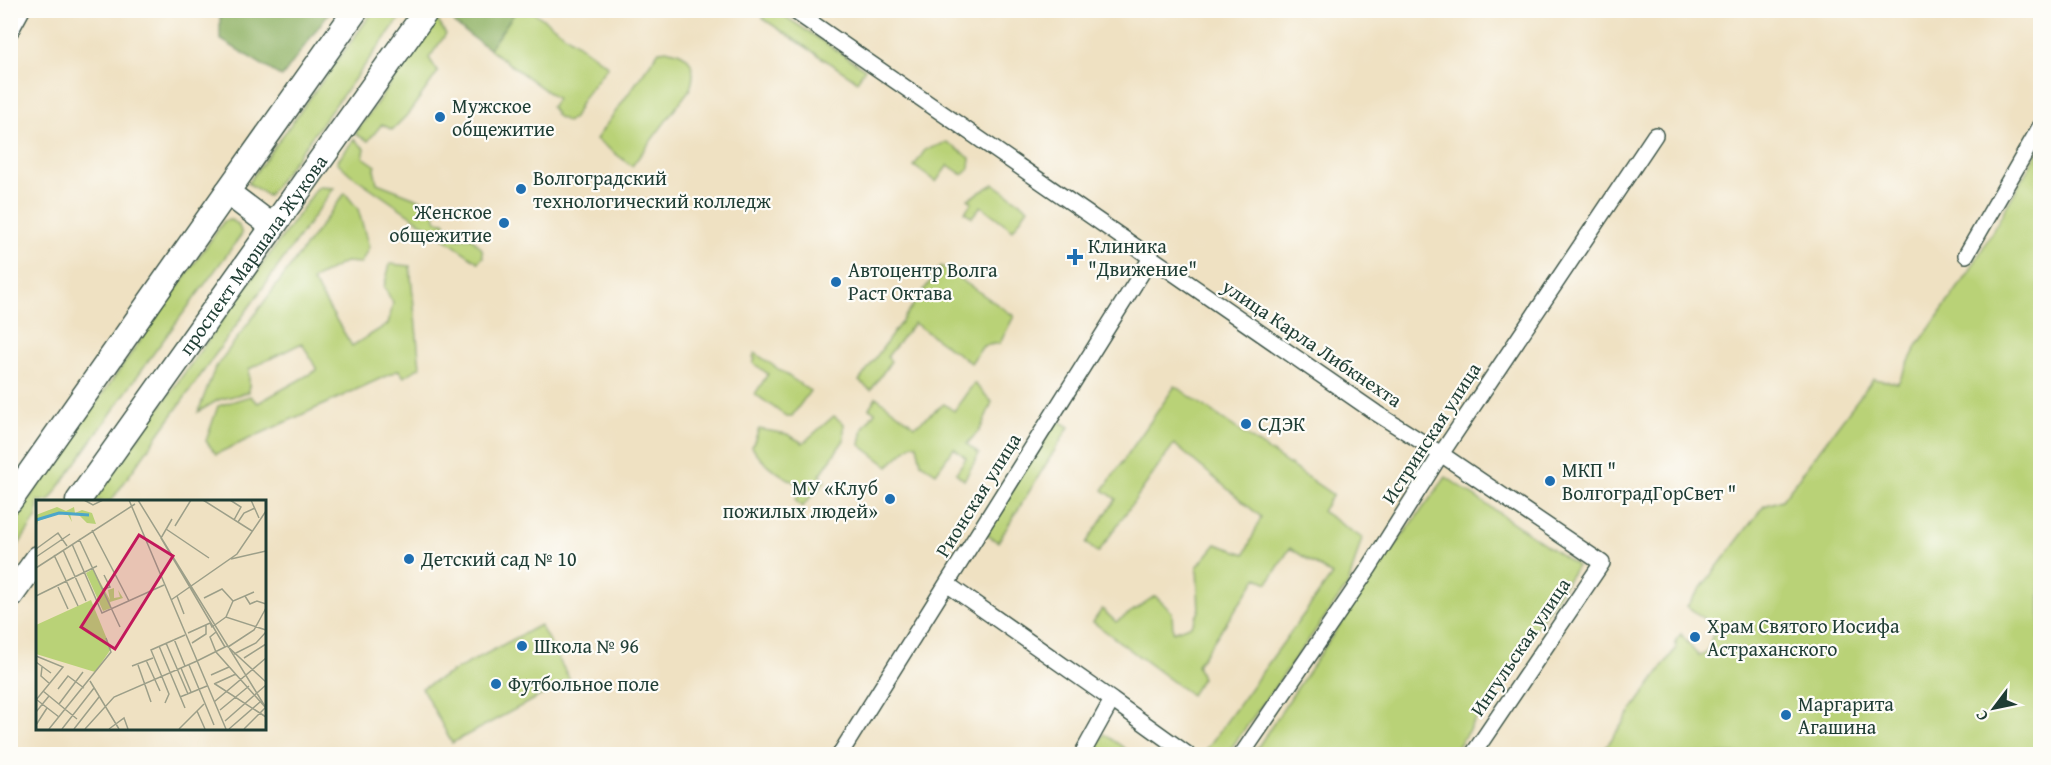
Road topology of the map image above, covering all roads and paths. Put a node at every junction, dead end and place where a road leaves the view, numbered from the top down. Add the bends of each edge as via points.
1 (22, 10) edge
2 (356, 10) edge
3 (427, 10) edge
4 (793, 10) edge
5 (10, 33) edge
6 (2040, 127) edge
7 (1655, 135) dead end
8 (227, 192) junction
9 (272, 226) junction
10 (1966, 255) dead end
11 (1151, 258) junction
12 (1441, 454) junction
13 (79, 500) edge
14 (10, 501) edge
15 (36, 561) edge
16 (1602, 563) joint
17 (947, 584) junction
18 (10, 597) edge
19 (1112, 700) junction
20 (840, 754) edge
21 (1082, 754) edge
22 (1187, 754) edge
23 (1242, 754) edge
24 (1473, 754) edge

1 - 5 street
2 - 8 highway
3 - 9 highway, проспект Маршала Жукова
4 - 11 street, улица Карла Либкнехта
6 - 10 street
7 - 12 street, Истринская улица
8 - 9 highway
8 - 14 highway
9 - 13 highway, проспект Маршала Жукова
11 - 12 street, улица Карла Либкнехта
11 - 17 street, Рионская улица
12 - 16 street, улица Карла Либкнехта
12 - 23 street, Истринская улица via 1369,568
15 - 18 highway
16 - 24 street, Ингульская улица
17 - 19 street
17 - 20 street, Рионская улица
19 - 21 street
19 - 22 street

